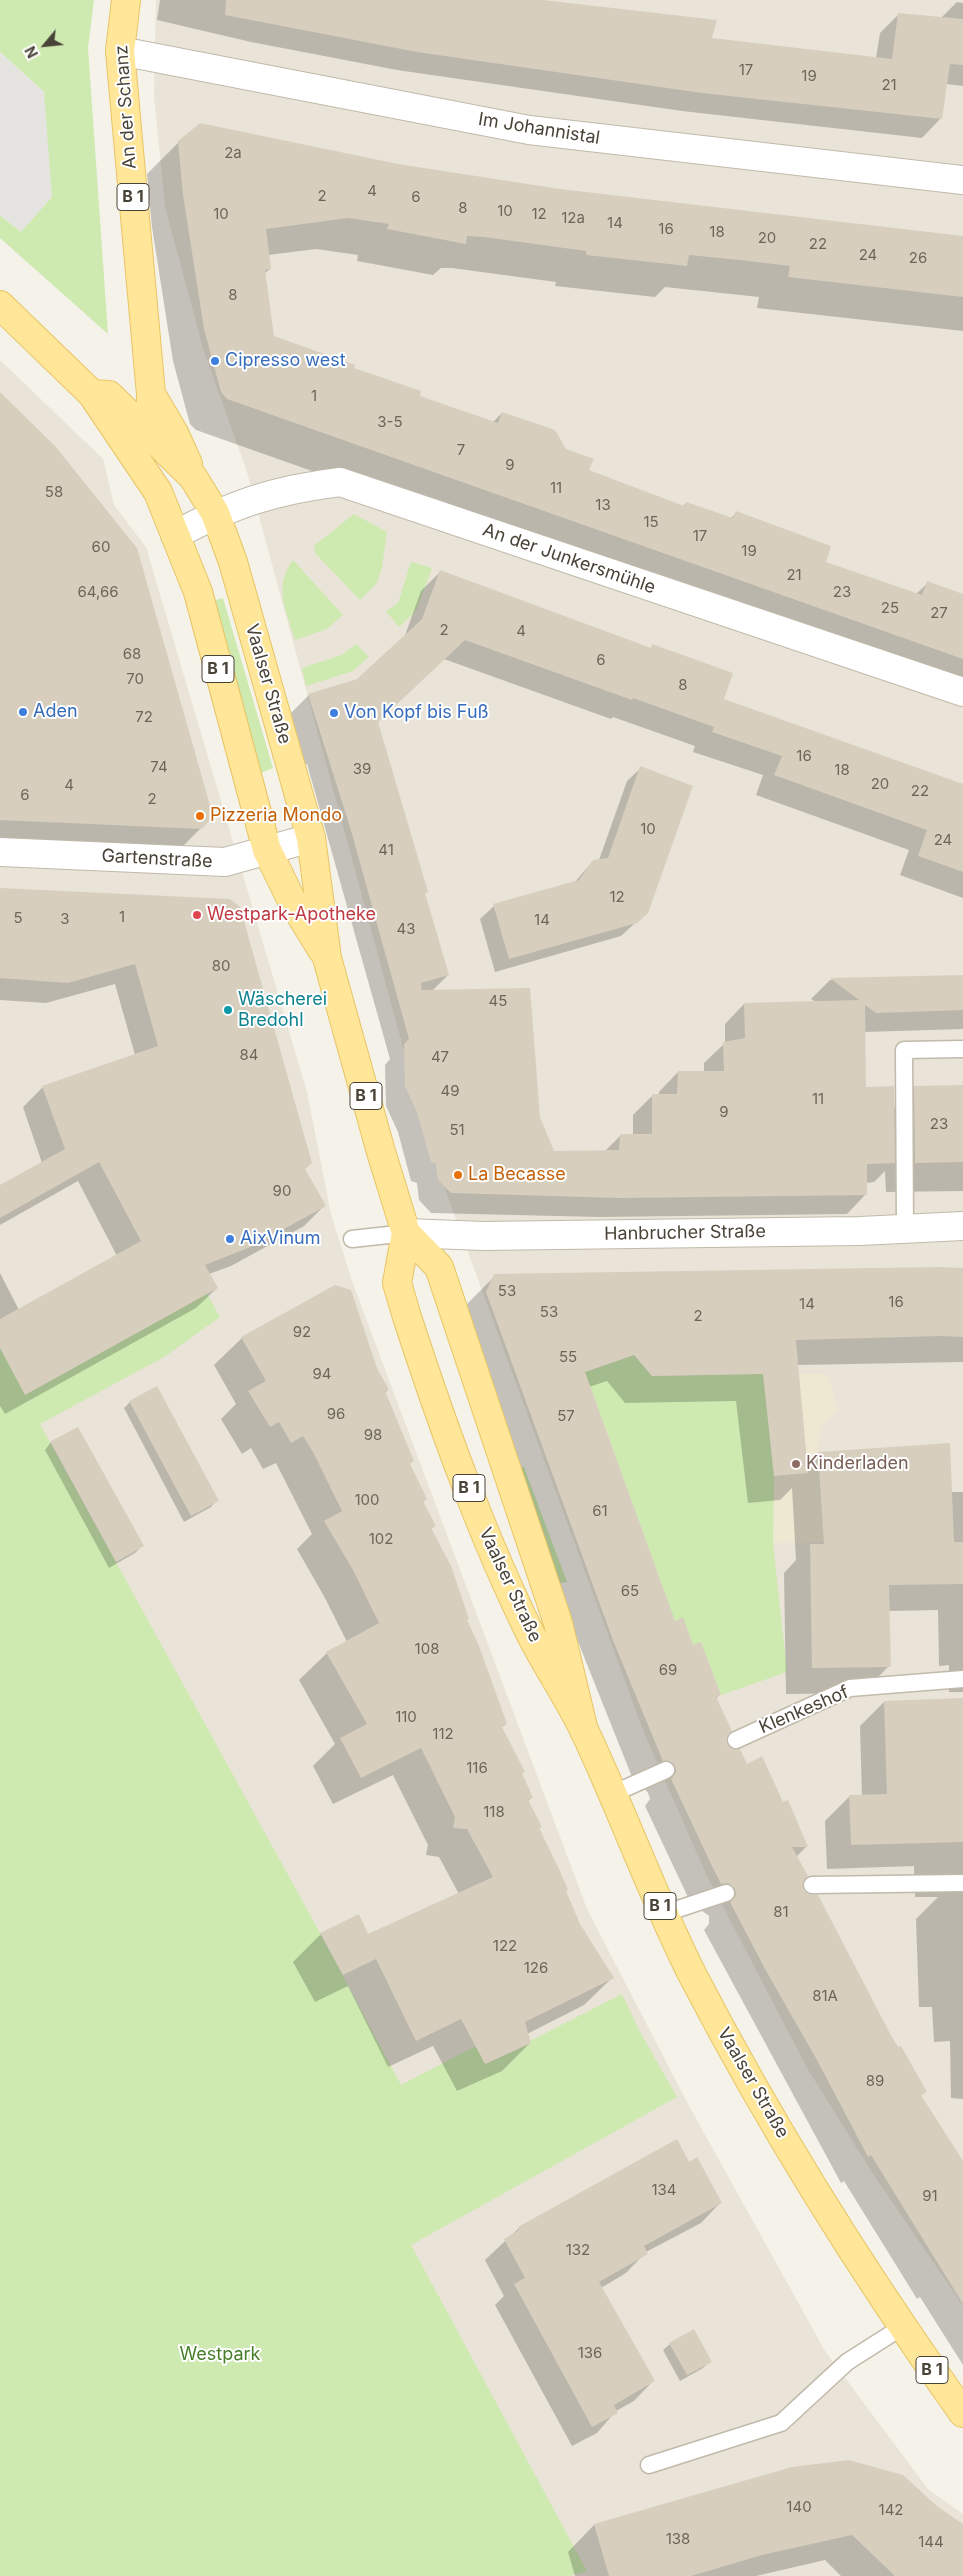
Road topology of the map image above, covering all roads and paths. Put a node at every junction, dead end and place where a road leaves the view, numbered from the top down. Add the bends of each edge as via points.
1 (126, 0) edge
2 (120, 51) junction
3 (963, 180) edge
4 (0, 305) edge
5 (151, 394) junction
6 (141, 444) junction
7 (194, 477) junction
8 (215, 513) junction
9 (175, 535) junction
10 (963, 692) edge
11 (311, 838) junction
12 (267, 850) junction
13 (0, 852) edge
14 (327, 958) junction
15 (963, 1049) edge
16 (963, 1226) edge
17 (905, 1228) junction
18 (406, 1233) junction
19 (352, 1239) dead end
20 (963, 1679) edge
21 (584, 1731) junction
22 (736, 1740) dead end
23 (666, 1770) dead end
24 (612, 1794) junction
25 (963, 1882) edge
26 (812, 1885) dead end
27 (726, 1893) dead end
28 (664, 1914) junction
29 (902, 2327) junction
30 (963, 2413) edge
31 (649, 2465) dead end

1 - 2 main road, An der Schanz / B 1
2 - 3 street, Im Johannistal via 529,130
2 - 5 main road, An der Schanz / B 1
4 - 6 main road, Vaalser Straße / B 1
5 - 6 main road, An der Schanz
5 - 7 main road, An der Schanz / B 1
6 - 7 main road, Vaalser Straße / B 1
6 - 9 main road, Vaalser Straße / B 1
7 - 8 main road, Vaalser Straße / B 1
8 - 9 street, An der Junkersmühle
8 - 10 street, An der Junkersmühle via 275,492 340,482
8 - 11 main road, Vaalser Straße / B 1 via 233,562
9 - 12 main road, Vaalser Straße / B 1 via 198,592
11 - 12 street, Gartenstraße
11 - 14 main road, Vaalser Straße / B 1
12 - 13 street, Gartenstraße via 225,862
12 - 14 main road, Vaalser Straße / B 1
14 - 18 main road, Vaalser Straße / B 1
15 - 17 lane via 904,1050
16 - 17 street, Hanbrucher Straße
17 - 18 street, Hanbrucher Straße via 483,1236
18 - 19 lane
18 - 21 main road, Vaalser Straße / B 1 via 439,1267 558,1623
18 - 21 main road, Vaalser Straße / B 1 via 397,1283 415,1341 485,1533 531,1634
20 - 22 lane, Klenkeshof via 850,1688
21 - 24 main road, Vaalser Straße / B 1
23 - 24 lane
24 - 28 main road, Vaalser Straße / B 1
25 - 26 lane
27 - 28 lane
28 - 29 main road, Vaalser Straße / B 1 via 748,2076
29 - 30 main road, Vaalser Straße / B 1
29 - 31 lane via 847,2362 781,2423

